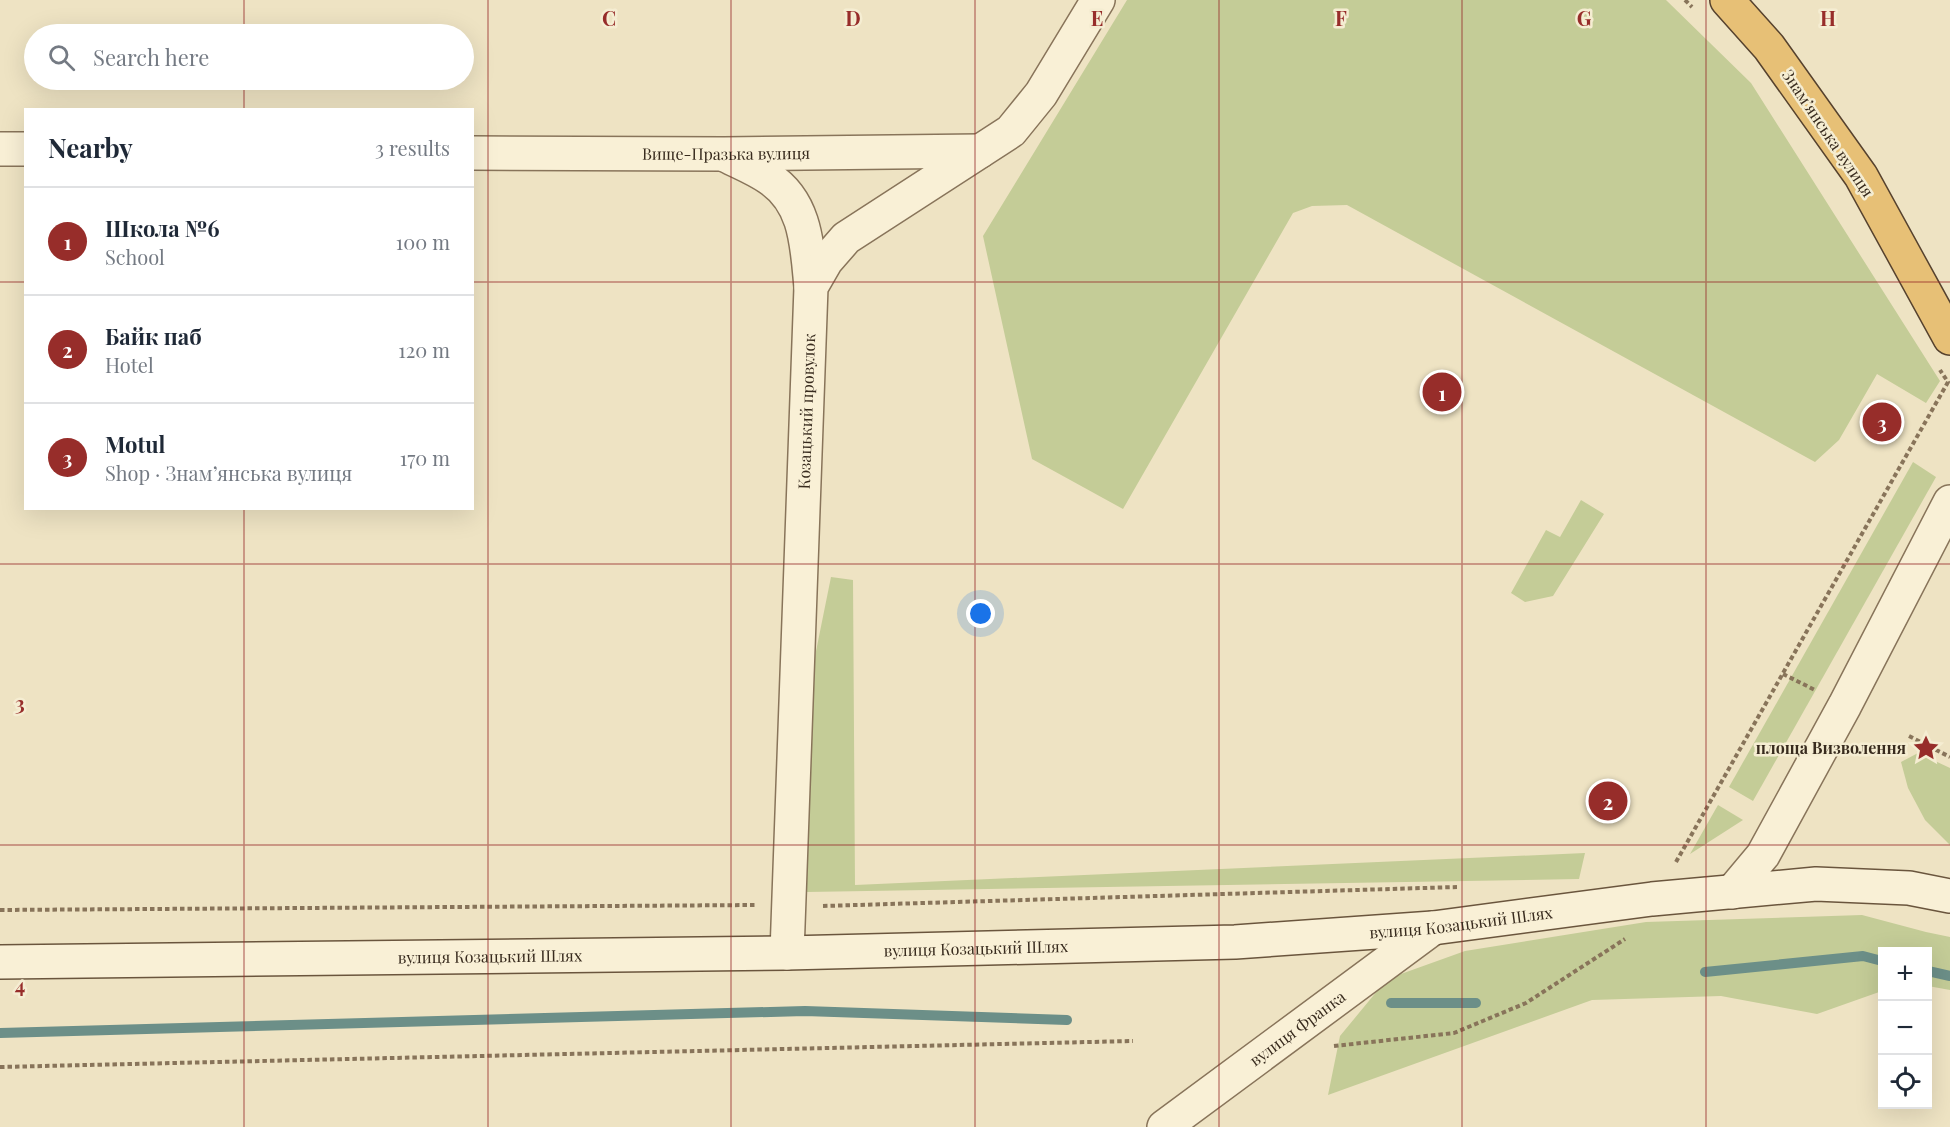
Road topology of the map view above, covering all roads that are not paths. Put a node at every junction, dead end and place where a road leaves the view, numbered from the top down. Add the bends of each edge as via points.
1 (1098, 0) edge
2 (1727, 0) edge
3 (0, 149) edge
4 (24, 150) edge
5 (980, 151) junction
6 (474, 153) edge
7 (724, 154) junction
8 (811, 287) junction
9 (1943, 351) edge
10 (1950, 502) edge
11 (1732, 892) junction
12 (1950, 896) edge
13 (1433, 928) junction
14 (787, 952) junction
15 (0, 962) edge
16 (1164, 1127) edge

1 - 5 street, Козацький провулок via 1041,94 1011,131
2 - 9 highway, Знамʼянська вулиця via 1769,47 1861,176
3 - 4 street
5 - 7 street, Вище-Празька вулиця
5 - 8 street, Козацький провулок via 846,238
6 - 7 street, Вище-Празька вулиця
7 - 8 street via 770,178 797,210 805,230
8 - 14 street, Козацький провулок
10 - 11 street via 1762,855
11 - 12 street, вулиця Козацький Шлях via 1816,884 1908,888
11 - 13 street, вулиця Козацький Шлях
13 - 14 street, вулиця Козацький Шлях via 1235,942
13 - 16 street, вулиця Франка
14 - 15 street, вулиця Козацький Шлях

